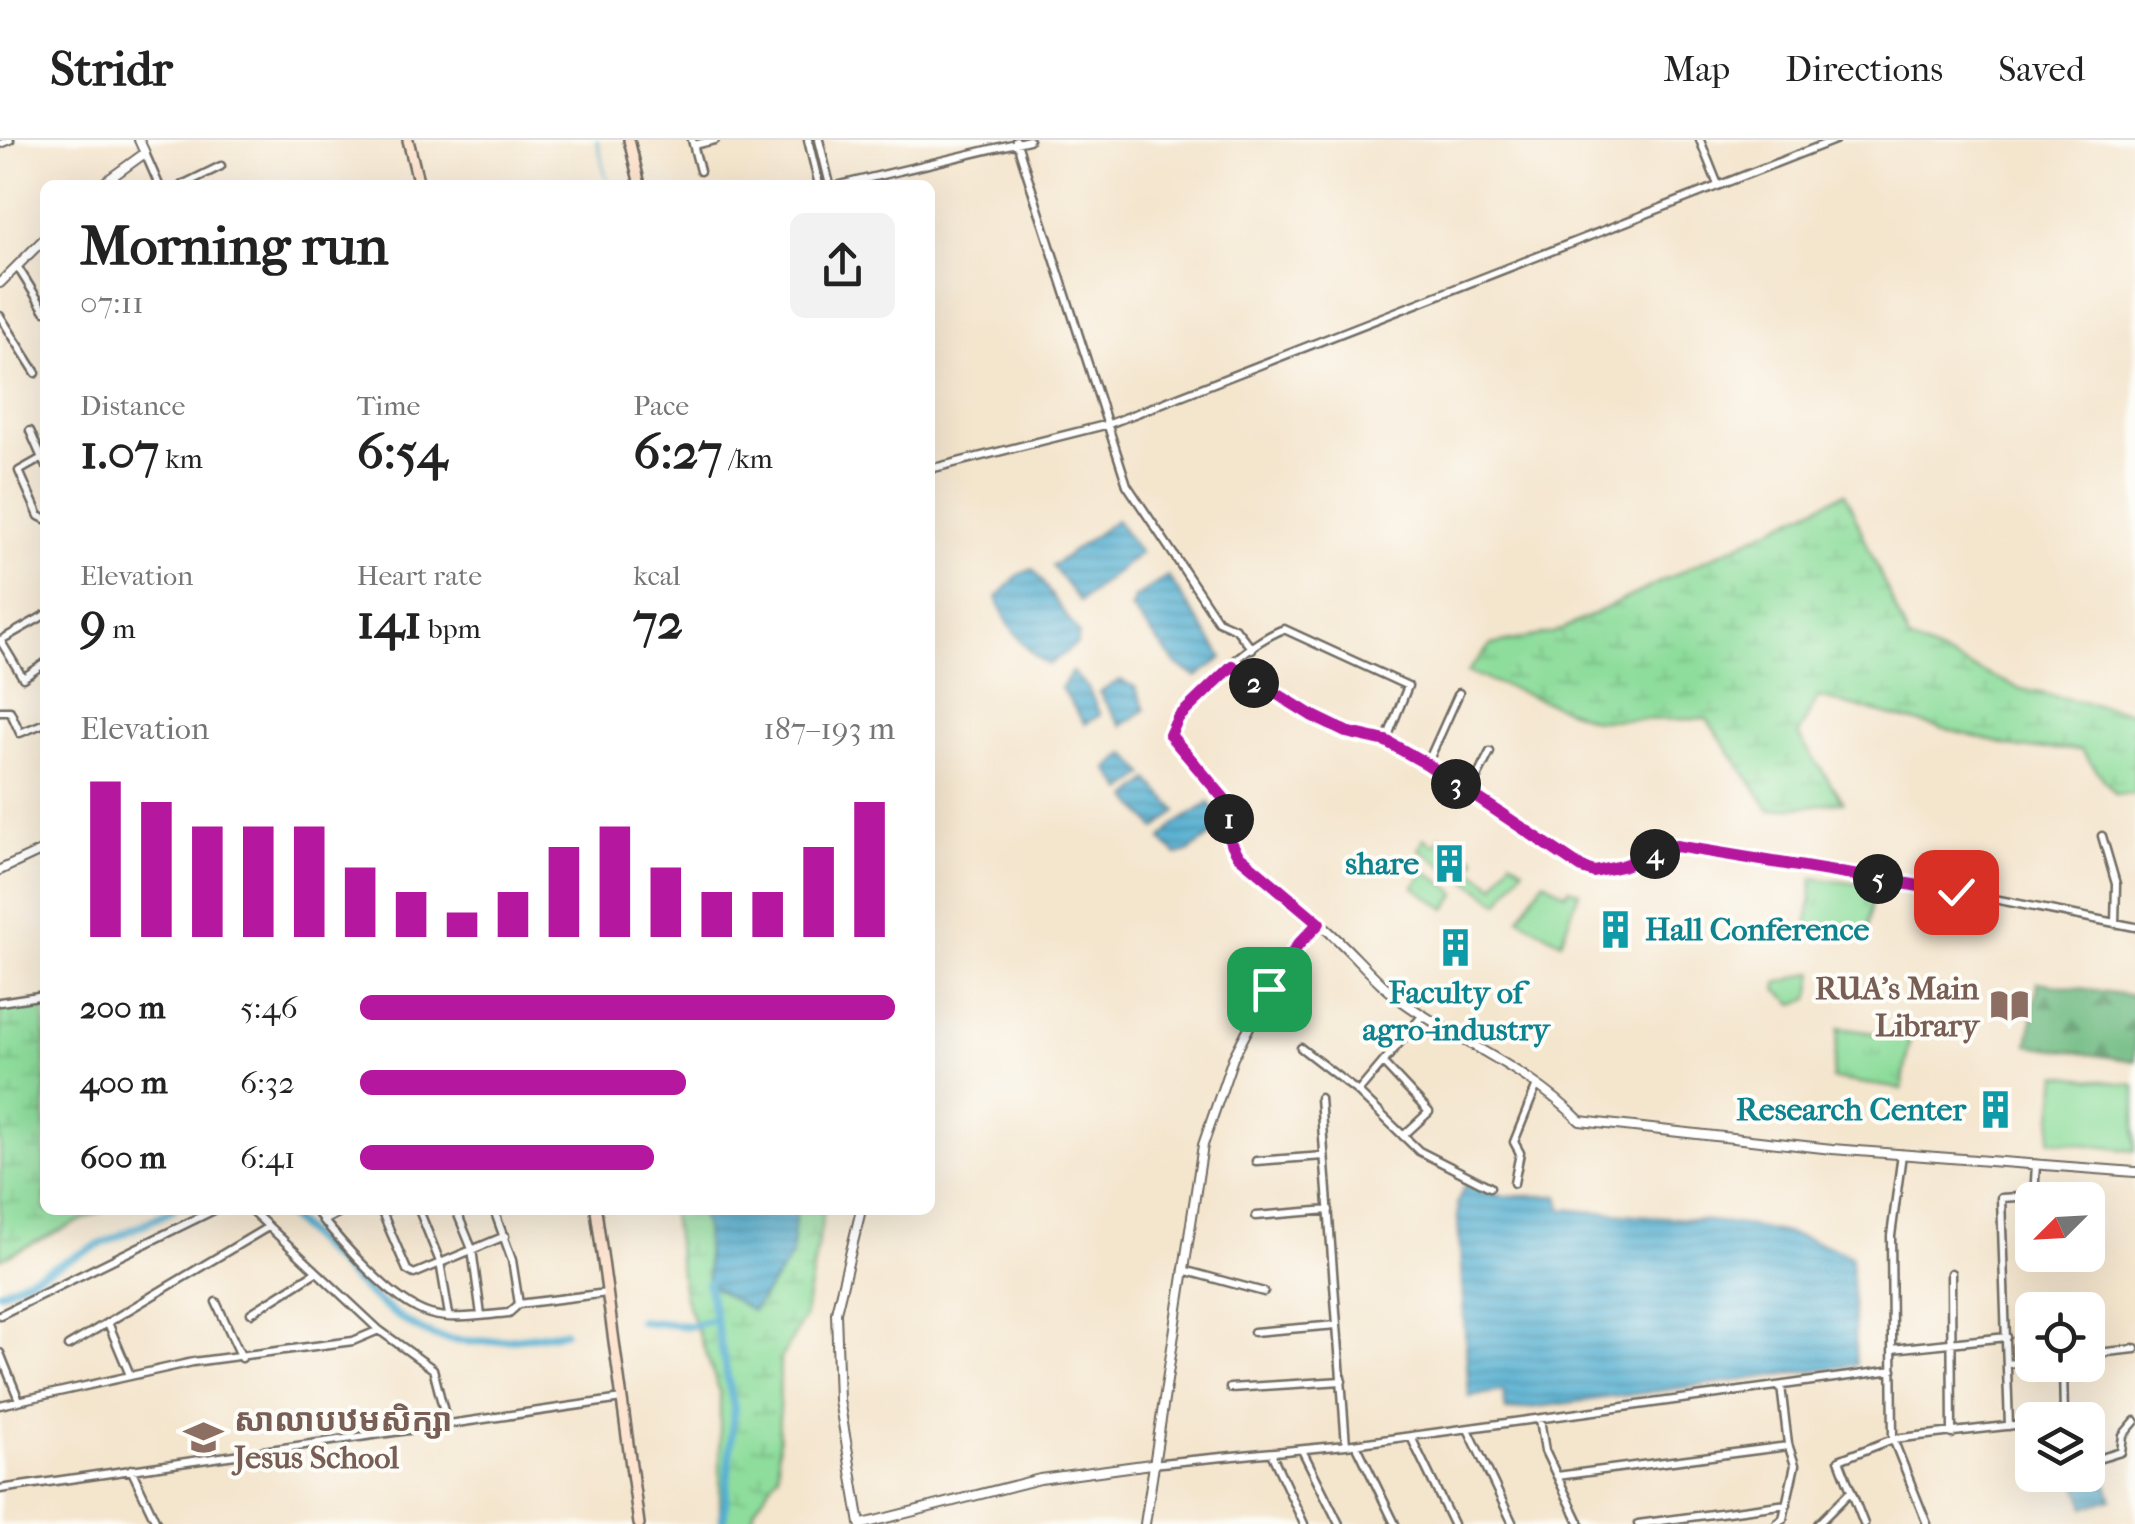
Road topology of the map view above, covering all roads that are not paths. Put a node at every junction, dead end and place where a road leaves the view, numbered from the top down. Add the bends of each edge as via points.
1 (10, 140) edge
2 (139, 140) edge
3 (408, 140) edge
4 (629, 140) edge
5 (715, 140) edge
6 (808, 140) edge
7 (819, 140) edge
8 (1029, 140) edge
9 (1700, 140) edge
10 (1835, 140) edge
11 (693, 142) edge
12 (1017, 142) edge
13 (0, 144) edge
14 (145, 152) junction
15 (823, 158) junction
16 (813, 160) junction
17 (221, 166) dead end
18 (700, 171) dead end
19 (108, 180) edge
20 (157, 180) edge
21 (192, 180) edge
22 (418, 180) edge
23 (639, 180) edge
24 (818, 180) edge
25 (829, 180) edge
26 (861, 180) edge
27 (1718, 186) junction
28 (40, 244) edge
29 (18, 266) junction
30 (0, 283) edge
31 (40, 303) edge
32 (0, 316) edge
33 (36, 372) dead end
34 (1109, 424) junction
35 (30, 432) dead end
36 (40, 453) edge
37 (40, 463) edge
38 (935, 468) edge
39 (40, 516) edge
40 (40, 618) edge
41 (0, 641) edge
42 (1252, 649) junction
43 (40, 666) edge
44 (1232, 666) junction
45 (1460, 693) dead end
46 (0, 711) edge
47 (40, 725) edge
48 (1386, 741) junction
49 (1490, 752) dead end
50 (1427, 764) junction
51 (1469, 793) junction
52 (2102, 836) dead end
53 (40, 851) edge
54 (1, 868) edge
55 (1319, 923) junction
56 (2115, 924) junction
57 (2135, 927) edge
58 (40, 997) edge
59 (0, 1002) edge
60 (1422, 1016) junction
61 (1301, 1048) dead end
62 (1384, 1064) junction
63 (1537, 1085) junction
64 (1358, 1092) junction
65 (1320, 1098) dead end
66 (1404, 1136) junction
67 (1902, 1154) junction
68 (1324, 1156) junction
69 (1256, 1160) dead end
70 (2036, 1164) junction
71 (2135, 1172) edge
72 (2035, 1182) edge
73 (1514, 1183) dead end
74 (1490, 1187) dead end
75 (2015, 1198) edge
76 (1329, 1210) junction
77 (204, 1215) edge
78 (256, 1215) edge
79 (319, 1215) edge
80 (334, 1215) edge
81 (383, 1215) edge
82 (420, 1215) edge
83 (458, 1215) edge
84 (496, 1215) edge
85 (597, 1215) edge
86 (860, 1215) edge
87 (1256, 1216) dead end
88 (323, 1220) junction
89 (268, 1227) junction
90 (505, 1236) junction
91 (472, 1249) junction
92 (440, 1262) junction
93 (1183, 1270) junction
94 (316, 1272) junction
95 (1950, 1273) dead end
96 (1264, 1292) dead end
97 (607, 1293) junction
98 (216, 1302) dead end
99 (519, 1304) junction
100 (250, 1313) dead end
101 (0, 1315) edge
102 (448, 1315) junction
103 (481, 1315) junction
104 (109, 1325) junction
105 (1337, 1325) junction
106 (379, 1330) junction
107 (1254, 1332) dead end
108 (2007, 1338) junction
109 (1952, 1345) junction
110 (68, 1346) dead end
111 (2135, 1348) edge
112 (1892, 1349) junction
113 (2105, 1352) edge
114 (0, 1353) edge
115 (242, 1358) junction
116 (2015, 1363) edge
117 (2008, 1364) junction
118 (1892, 1370) junction
119 (130, 1375) junction
120 (1342, 1381) junction
121 (1781, 1386) junction
122 (1230, 1388) dead end
123 (622, 1399) junction
124 (19, 1400) junction
125 (0, 1405) edge
126 (1540, 1419) junction
127 (2135, 1421) edge
128 (447, 1423) junction
129 (2015, 1425) edge
130 (2009, 1426) junction
131 (1468, 1429) junction
132 (1952, 1434) junction
133 (1411, 1436) junction
134 (1893, 1440) junction
135 (1356, 1444) junction
136 (1346, 1446) junction
137 (1788, 1446) junction
138 (1302, 1450) junction
139 (1272, 1452) junction
140 (2105, 1457) edge
141 (1151, 1464) junction
142 (132, 1469) junction
143 (1557, 1476) junction
144 (0, 1489) edge
145 (1851, 1490) junction
146 (1787, 1504) junction
147 (157, 1524) edge
148 (639, 1524) edge
149 (862, 1524) edge
150 (1145, 1524) edge
151 (1304, 1524) edge
152 (1339, 1524) edge
153 (1395, 1524) edge
154 (1453, 1524) edge
155 (1513, 1524) edge
156 (1580, 1524) edge
157 (1638, 1524) edge
158 (1776, 1524) edge
159 (1818, 1524) edge
160 (1864, 1524) edge
161 (1927, 1524) edge

1 - 13 street
2 - 14 street
3 - 22 main road
4 - 23 main road
5 - 11 street
6 - 16 street
7 - 15 street
8 - 12 street
9 - 27 street
10 - 27 street
11 - 18 street
12 - 26 street
12 - 34 street
14 - 19 street
14 - 20 street
15 - 16 street
15 - 25 street
16 - 24 street
17 - 21 street
27 - 34 street
28 - 29 street
29 - 30 street
29 - 31 street
32 - 33 street
34 - 38 street
34 - 42 street via 1128,485 1218,621 1236,629
35 - 36 street
37 - 39 street via 19,471
40 - 41 street
41 - 43 street via 22,678
42 - 44 street
42 - 48 street via 1288,629 1408,686
44 - 48 street via 1311,715
44 - 55 street via 1178,718 1170,735 1226,801 1238,855
45 - 50 street
46 - 47 street via 10,711 20,733
48 - 50 street
49 - 51 street
50 - 51 street
51 - 56 street via 1594,872 1676,846 1914,883
52 - 56 street via 2116,884
53 - 54 street
55 - 60 street
55 - 93 street via 1269,989 1233,1058 1203,1145
56 - 57 street
58 - 59 street
60 - 62 street
60 - 63 street
61 - 64 street
62 - 64 street
62 - 66 street via 1428,1112
63 - 67 street via 1580,1121
63 - 73 street via 1514,1142 1520,1153
64 - 66 street
65 - 68 street
66 - 74 street via 1441,1164
67 - 70 street
67 - 112 street via 1891,1236
68 - 69 street
68 - 76 street
70 - 71 street
70 - 72 street
75 - 108 street via 2001,1198
76 - 87 street
76 - 105 street
77 - 101 street
78 - 89 street
79 - 88 street
80 - 88 street
81 - 92 street via 407,1270 414,1274
82 - 92 street
83 - 91 street
84 - 90 street
85 - 97 main road
86 - 149 street via 836,1312 839,1400
88 - 102 street via 404,1300
89 - 94 street
89 - 104 street
90 - 91 street
90 - 99 street
91 - 92 street
91 - 103 street
92 - 102 street
93 - 96 street
93 - 141 street
94 - 100 street
94 - 106 street
95 - 109 street
97 - 99 street
97 - 123 main road
98 - 115 street
99 - 103 street via 508,1313
102 - 103 street
104 - 110 street
104 - 119 street
105 - 107 street
105 - 120 street
106 - 115 street via 352,1341
106 - 128 street via 434,1369
108 - 109 street
108 - 117 street
109 - 112 street
109 - 132 street
111 - 113 street
112 - 118 street
114 - 124 street
115 - 119 street
116 - 117 street
117 - 130 street
118 - 121 street
118 - 134 street
119 - 124 street
120 - 122 street
120 - 136 street
121 - 126 street
121 - 137 street
123 - 128 street
123 - 148 main road
124 - 125 street
126 - 131 street
126 - 143 street
127 - 140 street via 2123,1435 2121,1452
128 - 142 street
129 - 130 street
130 - 132 street
131 - 133 street
131 - 155 street
132 - 134 street
133 - 135 street
133 - 154 street
134 - 145 street via 1839,1460
134 - 161 street
135 - 136 street
135 - 153 street
136 - 138 street
137 - 143 street
137 - 146 street via 1795,1465
138 - 139 street
138 - 152 street
139 - 141 street
139 - 151 street
141 - 149 street via 1040,1479
141 - 150 street
142 - 144 street
142 - 147 street
143 - 156 street
145 - 159 street
145 - 160 street
146 - 157 street
146 - 158 street

